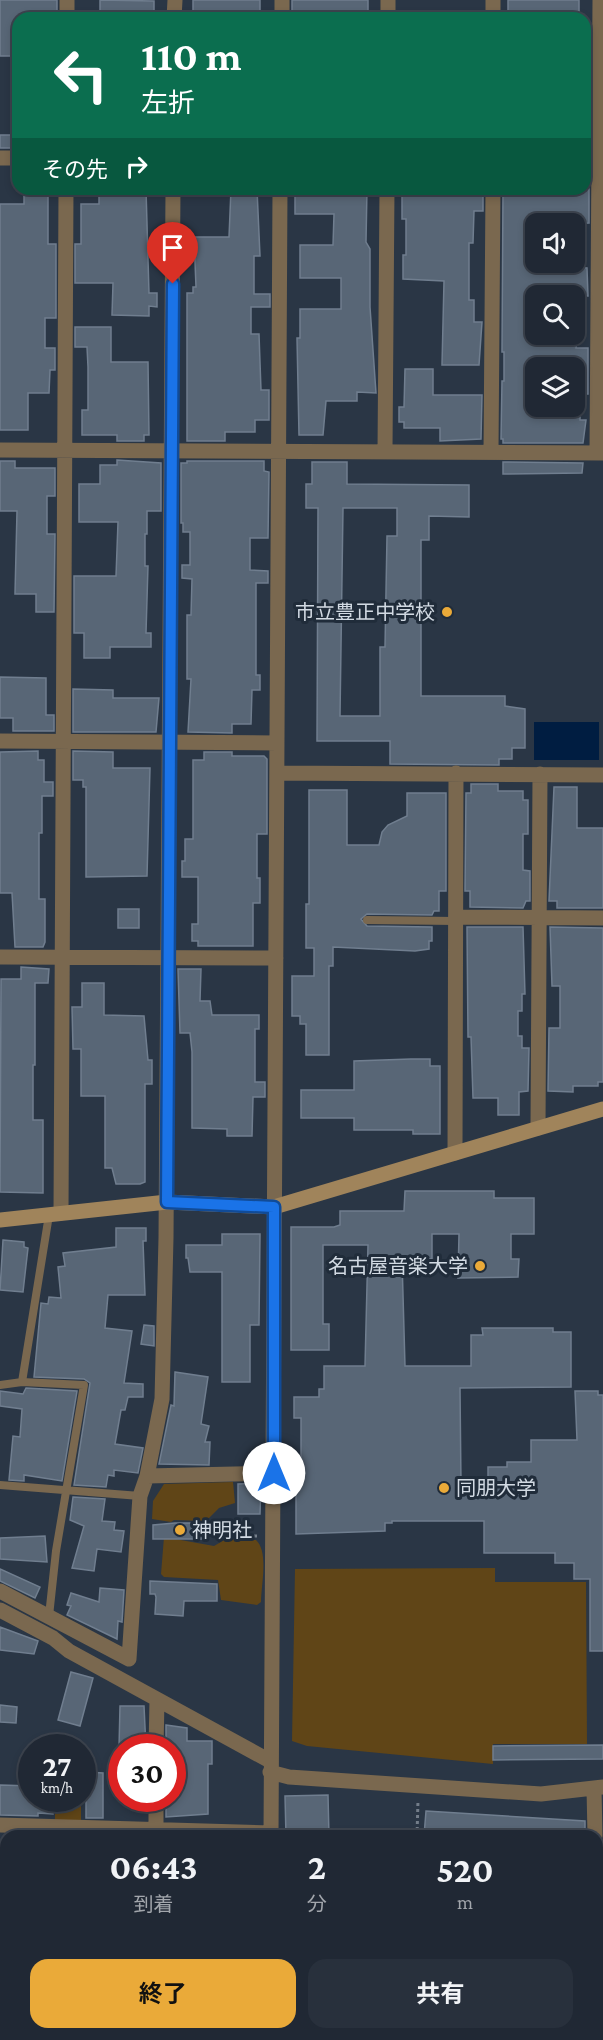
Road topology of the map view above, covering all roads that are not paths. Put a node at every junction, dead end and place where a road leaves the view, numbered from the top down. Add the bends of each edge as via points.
1 (600, 0) edge
2 (596, 162) edge
3 (66, 195) edge
4 (173, 195) edge
5 (280, 195) edge
6 (387, 195) edge
7 (493, 195) edge
8 (0, 450) edge
9 (65, 450) junction
10 (279, 450) junction
11 (172, 451) junction
12 (385, 451) junction
13 (491, 452) junction
14 (600, 453) edge
15 (0, 741) edge
16 (64, 742) junction
17 (170, 742) junction
18 (277, 743) junction
19 (277, 773) junction
20 (456, 773) junction
21 (540, 774) junction
22 (603, 775) edge
23 (539, 917) junction
24 (603, 918) edge
25 (456, 919) junction
26 (367, 920) dead end
27 (0, 957) edge
28 (63, 957) junction
29 (167, 958) junction
30 (276, 958) junction
31 (603, 1109) edge
32 (537, 1128) junction
33 (454, 1154) junction
34 (167, 1202) junction
35 (274, 1207) junction
36 (55, 1214) junction
37 (0, 1220) edge
38 (22, 1382) junction
39 (0, 1385) edge
40 (274, 1473) junction
41 (147, 1476) junction
42 (0, 1485) edge
43 (67, 1490) junction
44 (140, 1496) junction
45 (0, 1591) edge
46 (0, 1610) edge
47 (49, 1616) junction
48 (157, 1700) junction
49 (156, 1734) edge
50 (270, 1766) junction
51 (599, 1787) edge
52 (156, 1812) edge
53 (0, 1825) edge
54 (35, 1830) edge
55 (156, 1830) edge
56 (271, 1830) edge
57 (595, 1830) edge

1 - 2 street
2 - 14 street
3 - 9 street
4 - 11 street
5 - 10 street
6 - 12 street
7 - 13 street
8 - 9 street
9 - 11 street
9 - 16 street
10 - 11 street
10 - 12 street
10 - 18 street
11 - 17 street
12 - 13 street
13 - 14 street
15 - 16 street
16 - 17 street
16 - 28 street
17 - 18 street
17 - 29 street
18 - 19 street
19 - 20 street
19 - 30 street
20 - 21 street
20 - 25 street
21 - 22 street
21 - 23 street
23 - 24 street
23 - 25 street
23 - 32 street
25 - 26 lane
25 - 33 street
27 - 28 street
28 - 29 street
28 - 36 street
29 - 30 street
29 - 34 street
30 - 35 street
31 - 32 street
32 - 33 street
33 - 35 street
34 - 35 street
34 - 36 street
34 - 41 street via 162,1399
35 - 40 street
36 - 37 street
36 - 38 lane
38 - 39 lane
38 - 43 lane via 84,1385
40 - 41 street
40 - 50 street
41 - 44 street
42 - 43 lane
43 - 44 lane
43 - 47 lane
44 - 47 street via 129,1659
45 - 47 street
46 - 48 street
48 - 49 street
48 - 50 street
50 - 51 street via 289,1777 541,1794
50 - 56 street
51 - 57 street
52 - 55 street
53 - 54 street

